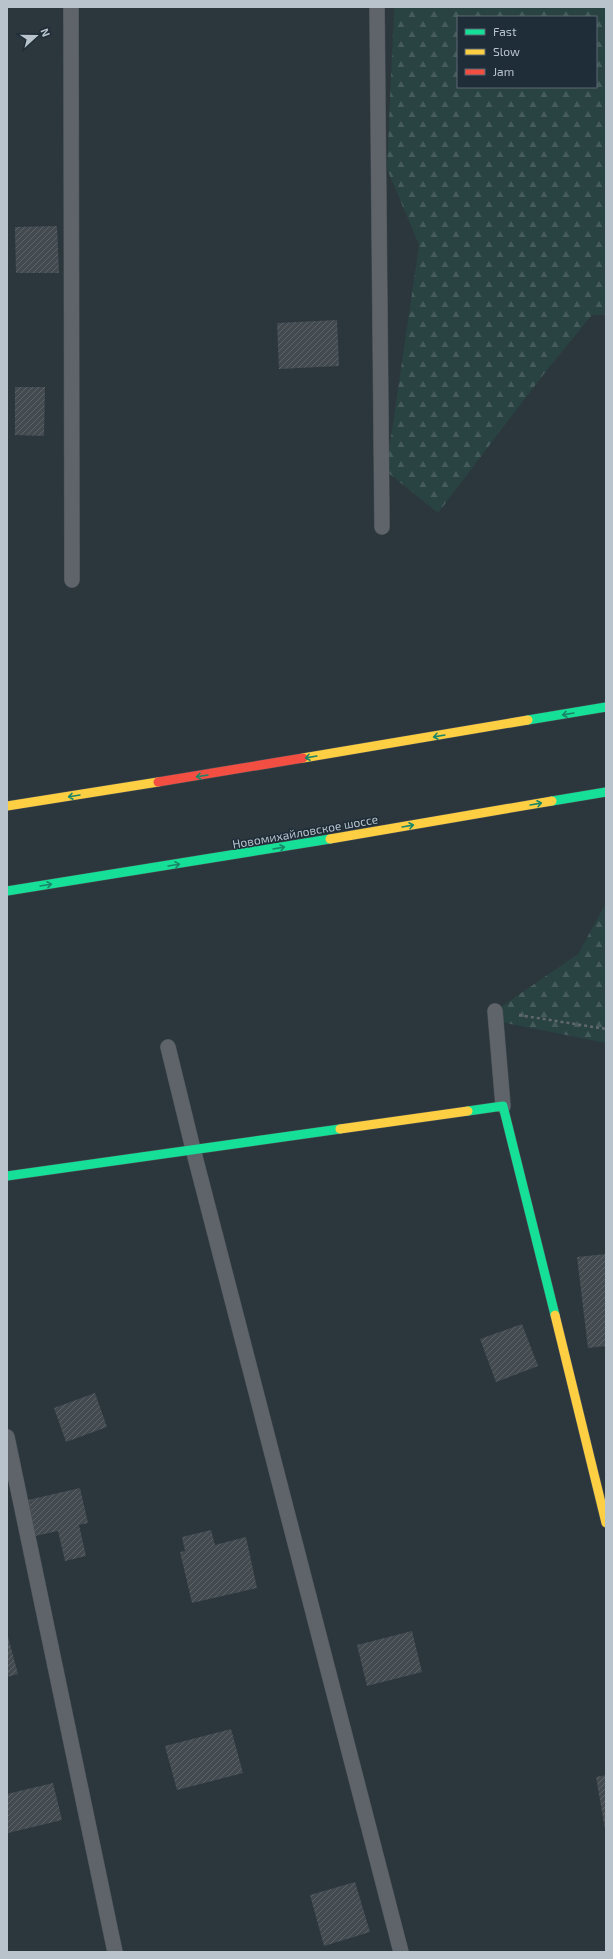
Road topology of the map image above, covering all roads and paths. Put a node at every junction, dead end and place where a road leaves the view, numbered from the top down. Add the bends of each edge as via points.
1 (71, 7) edge
2 (377, 7) edge
3 (382, 527) dead end
4 (72, 580) dead end
5 (606, 707) edge
6 (606, 792) edge
7 (7, 806) edge
8 (7, 891) edge
9 (495, 1011) joint
10 (606, 1029) edge
11 (168, 1047) dead end
12 (503, 1106) junction
13 (193, 1149) junction
14 (7, 1176) edge
15 (7, 1437) edge
16 (606, 1522) edge
17 (116, 1952) edge
18 (401, 1952) edge

1 - 4 lane
2 - 3 lane
5 -> 7 main road via 240,770
8 -> 6 main road, Новомихайловское шоссе
9 - 10 path
9 - 12 lane
11 - 13 lane
12 - 13 main road
12 - 16 main road
13 - 14 main road
13 - 18 lane
15 - 17 lane

